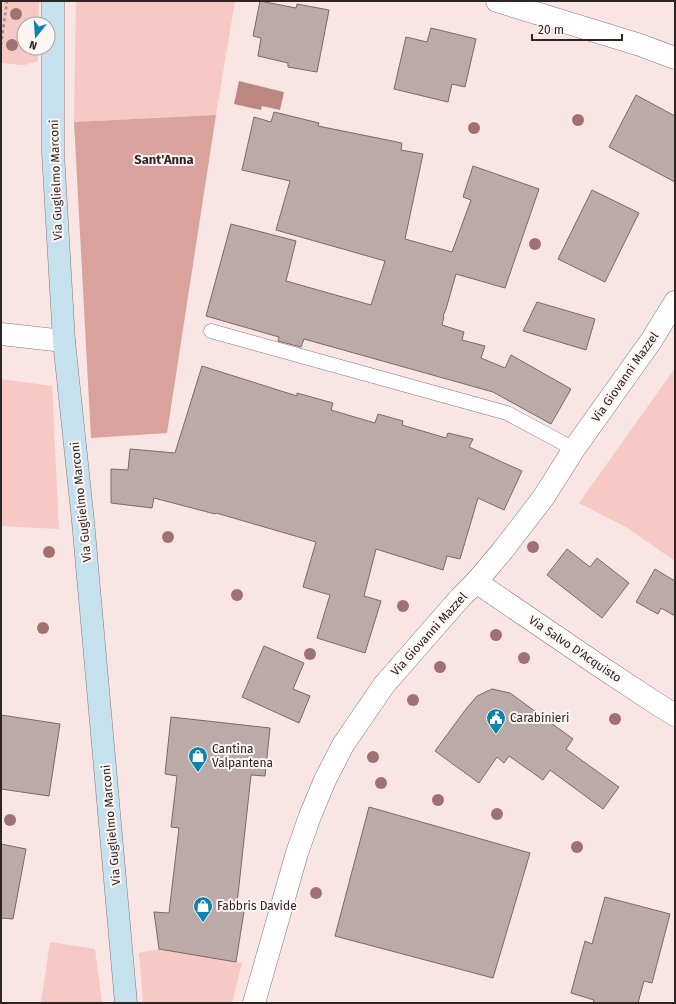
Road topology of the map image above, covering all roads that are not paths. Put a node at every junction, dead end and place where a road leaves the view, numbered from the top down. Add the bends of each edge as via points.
1 (53, 1) edge
2 (497, 1) edge
3 (675, 58) edge
4 (675, 302) edge
5 (211, 331) dead end
6 (1, 334) edge
7 (64, 341) junction
8 (574, 449) junction
9 (476, 582) junction
10 (675, 715) edge
11 (126, 1003) edge
12 (254, 1003) edge

1 - 7 street, Via Guglielmo Marconi via 53,153
2 - 3 street
4 - 8 street, Via Giovanni Mazzel via 651,341
5 - 8 lane via 508,413
6 - 7 street
7 - 11 street, Via Guglielmo Marconi via 83,521
8 - 9 street, Via Giovanni Mazzel via 543,498
9 - 10 street, Via Salvo D'Acquisto
9 - 12 street, Via Giovanni Mazzel via 384,685 343,745 325,780 297,853

